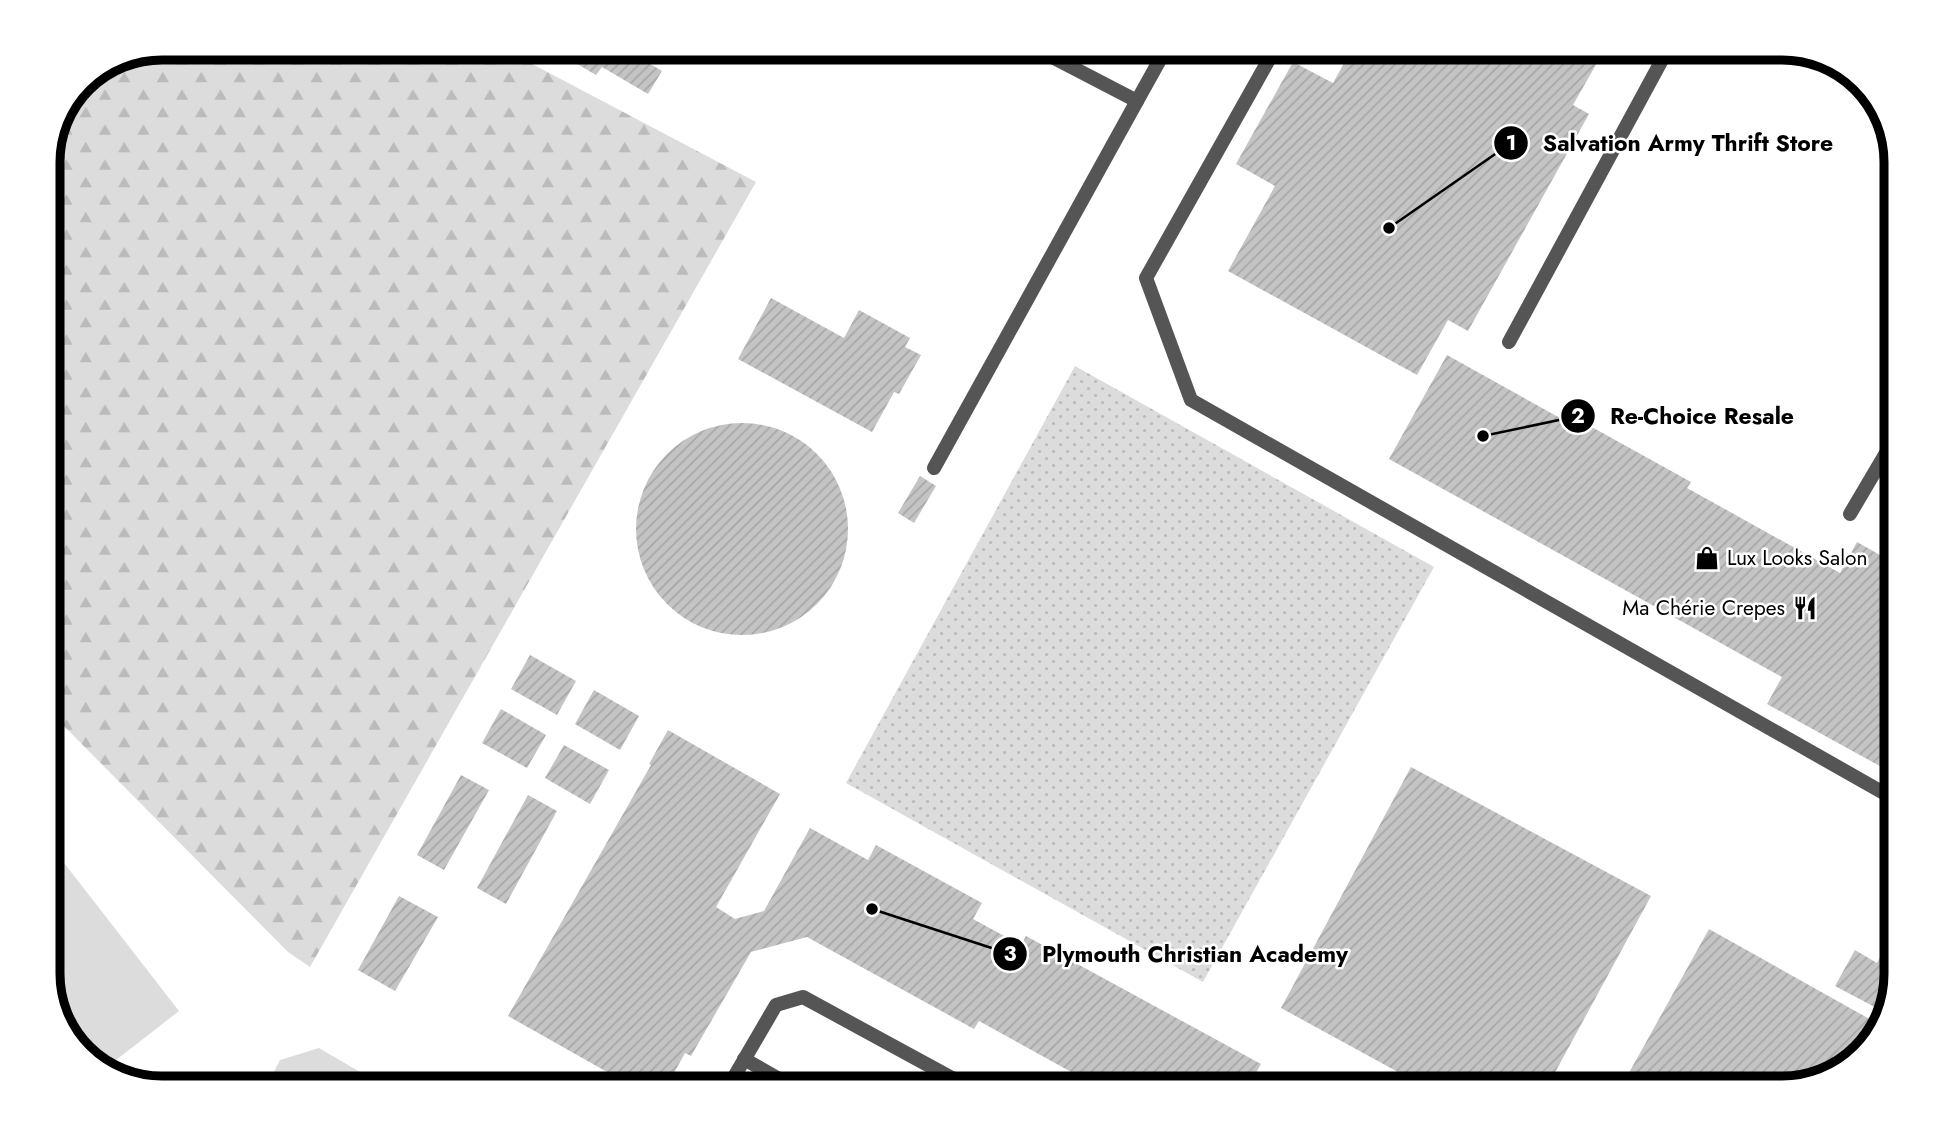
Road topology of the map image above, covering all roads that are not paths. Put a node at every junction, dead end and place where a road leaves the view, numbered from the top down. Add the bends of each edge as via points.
1 (1056, 59) edge
2 (1160, 59) edge
3 (1269, 59) edge
4 (1662, 59) edge
5 (1137, 101) junction
6 (1509, 342) dead end
7 (1883, 457) edge
8 (934, 468) dead end
9 (1850, 514) dead end
10 (1884, 793) edge
11 (744, 1059) junction
12 (734, 1076) edge
13 (774, 1076) edge
14 (948, 1076) edge

1 - 5 lane
2 - 5 lane
3 - 10 lane via 1146,278 1191,400
4 - 6 lane
5 - 8 lane
7 - 9 lane
11 - 12 lane
11 - 13 lane
11 - 14 lane via 776,1005 803,997

